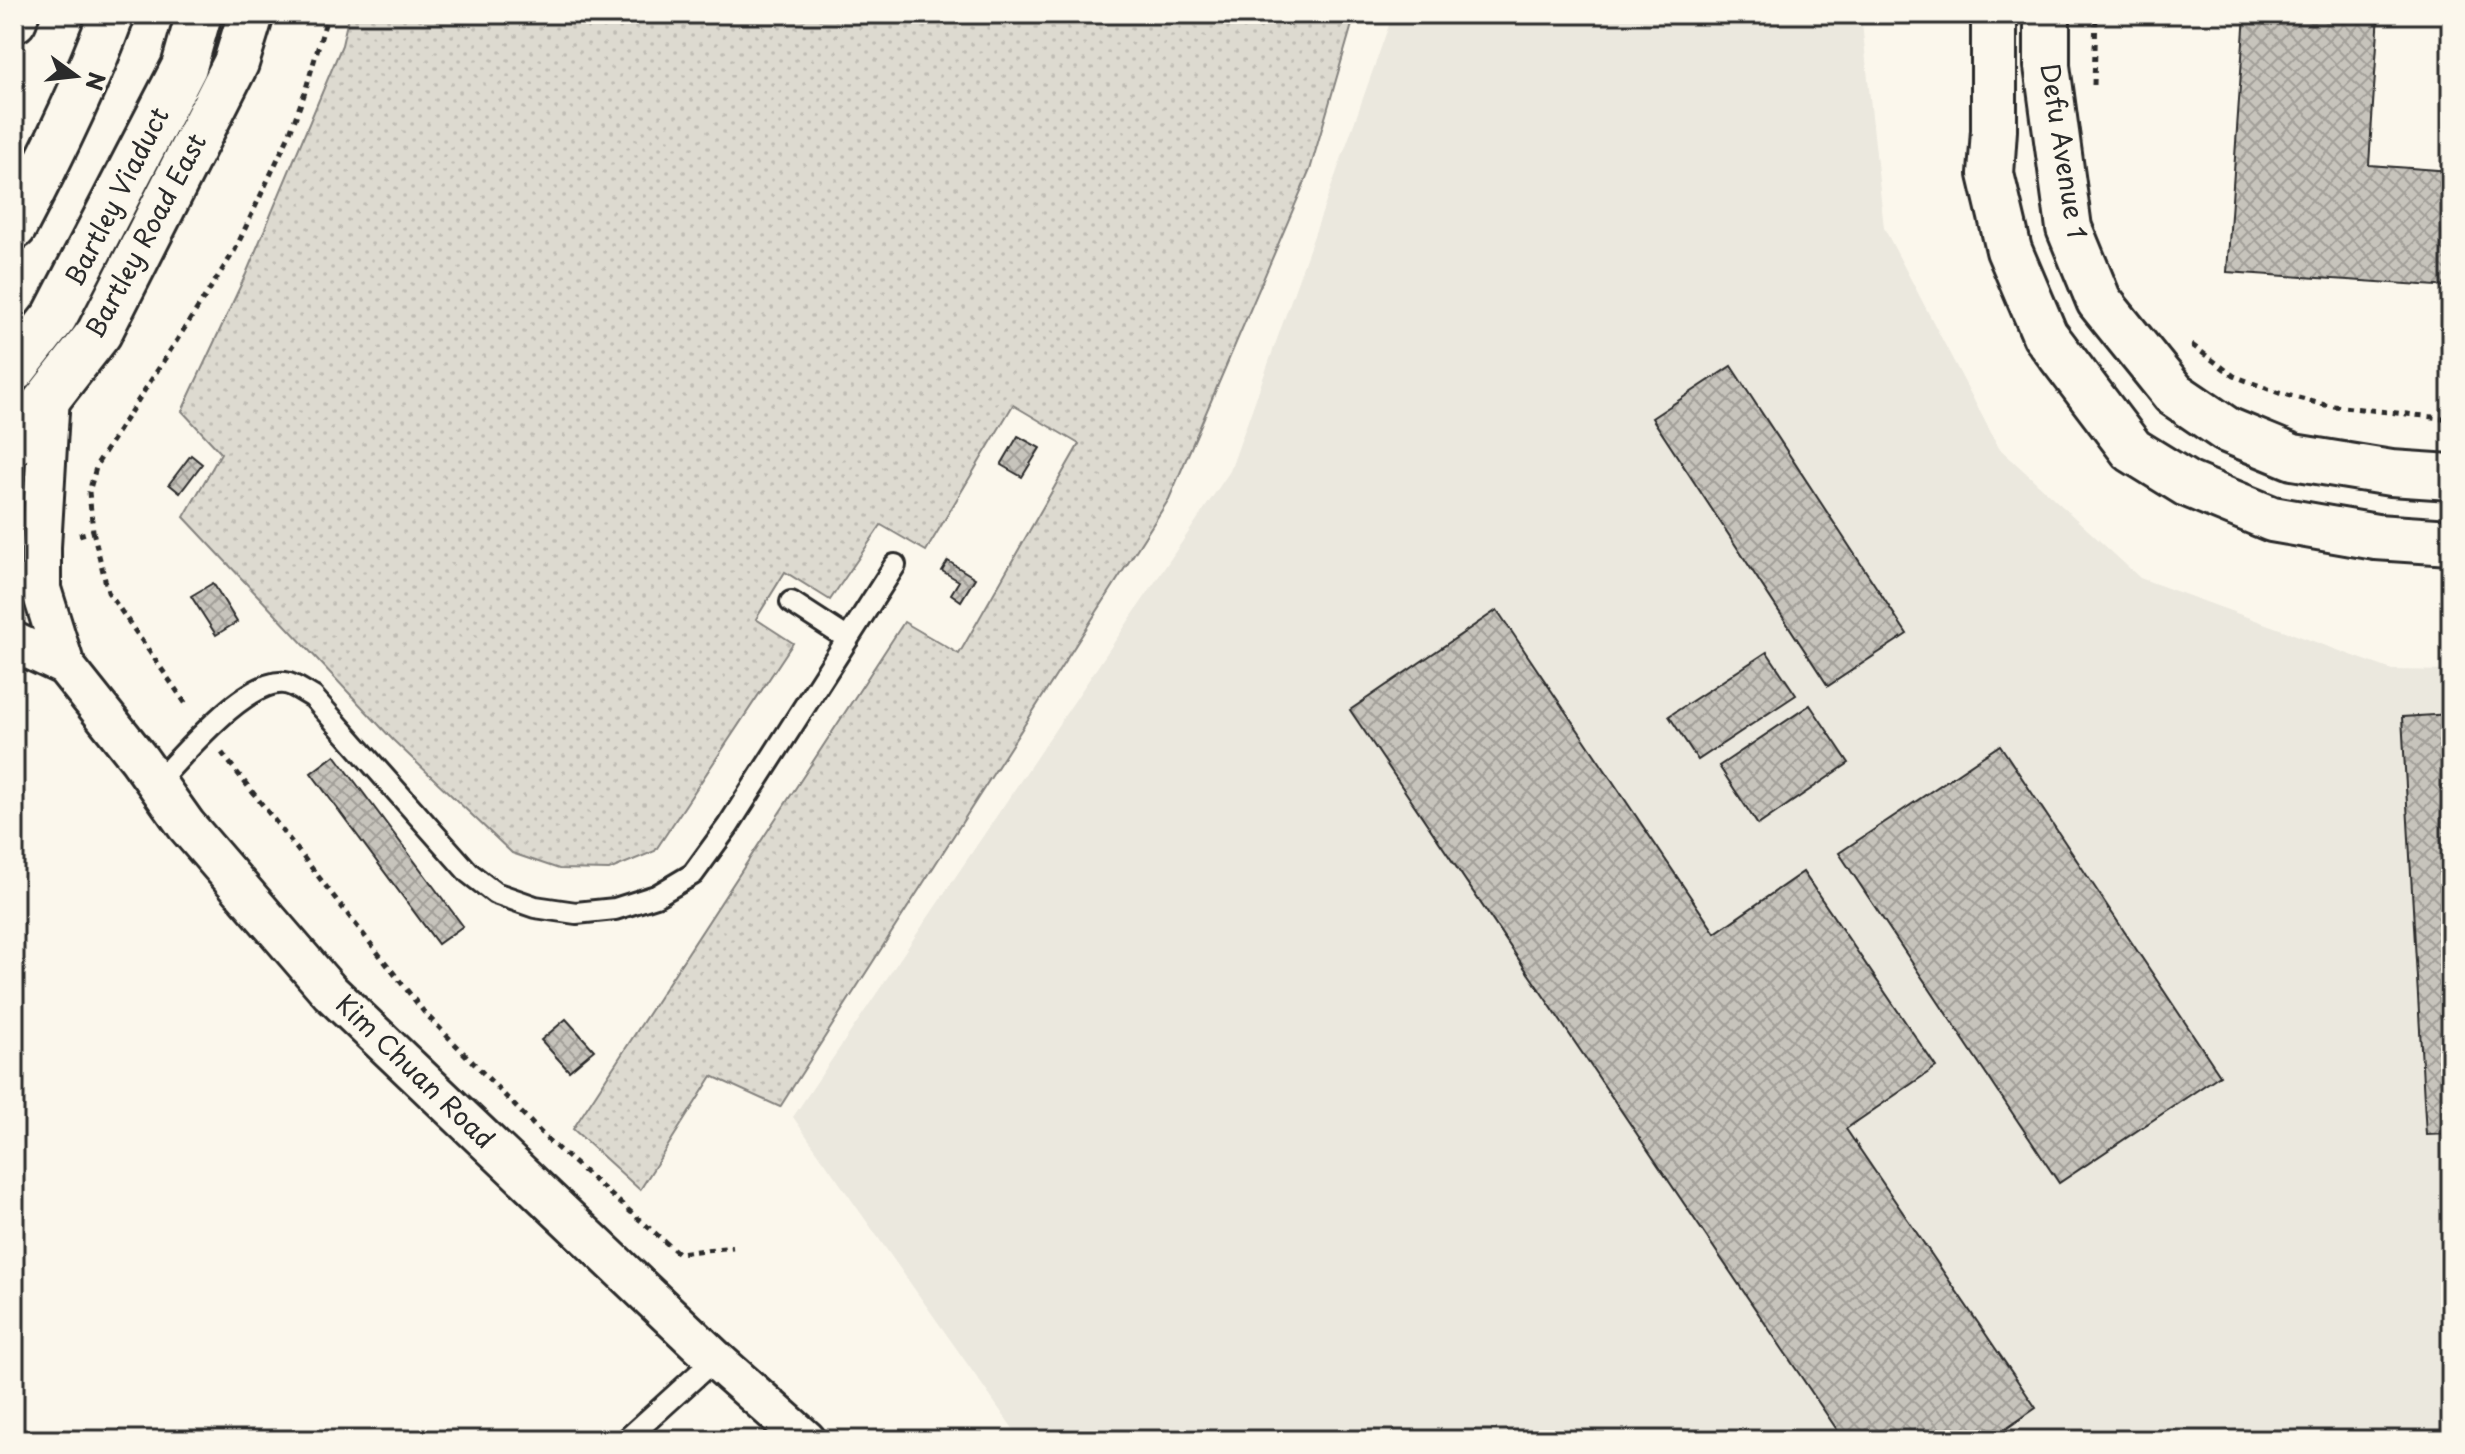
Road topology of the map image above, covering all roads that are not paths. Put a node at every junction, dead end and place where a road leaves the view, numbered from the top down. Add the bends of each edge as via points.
1 (16, 14) edge
2 (112, 14) edge
3 (199, 14) edge
4 (251, 14) edge
5 (1994, 14) edge
6 (2047, 14) edge
7 (14, 20) edge
8 (14, 227) edge
9 (14, 369) edge
10 (50, 395) junction
11 (14, 442) edge
12 (2451, 477) edge
13 (2451, 542) edge
14 (895, 565) dead end
15 (791, 602) dead end
16 (848, 639) junction
17 (14, 642) edge
18 (65, 666) junction
19 (156, 783) junction
20 (715, 1359) junction
21 (626, 1440) edge
22 (806, 1440) edge

1 - 7 main road
2 - 8 main road via 94,64
3 - 9 main road, Bartley Viaduct via 184,67 62,303
4 - 10 main road, Bartley Road East via 236,63 99,333
5 - 13 main road via 1991,174 2009,250 2045,335 2132,450 2187,484 2272,519 2376,537
6 - 12 main road, Defu Avenue 1 via 2047,66 2069,228 2099,301 2174,394 2227,430 2293,457
10 - 11 main road, Bartley Road East
10 - 18 street via 41,589
14 - 16 lane
15 - 16 lane
16 - 19 lane via 693,874 656,896 615,909 576,913 535,907 495,893 469,873 313,697 286,683 260,688 235,703
17 - 18 street
18 - 19 street, Kim Chuan Road
19 - 20 street, Kim Chuan Road via 330,992
20 - 21 lane
20 - 22 street, Kim Chuan Road

